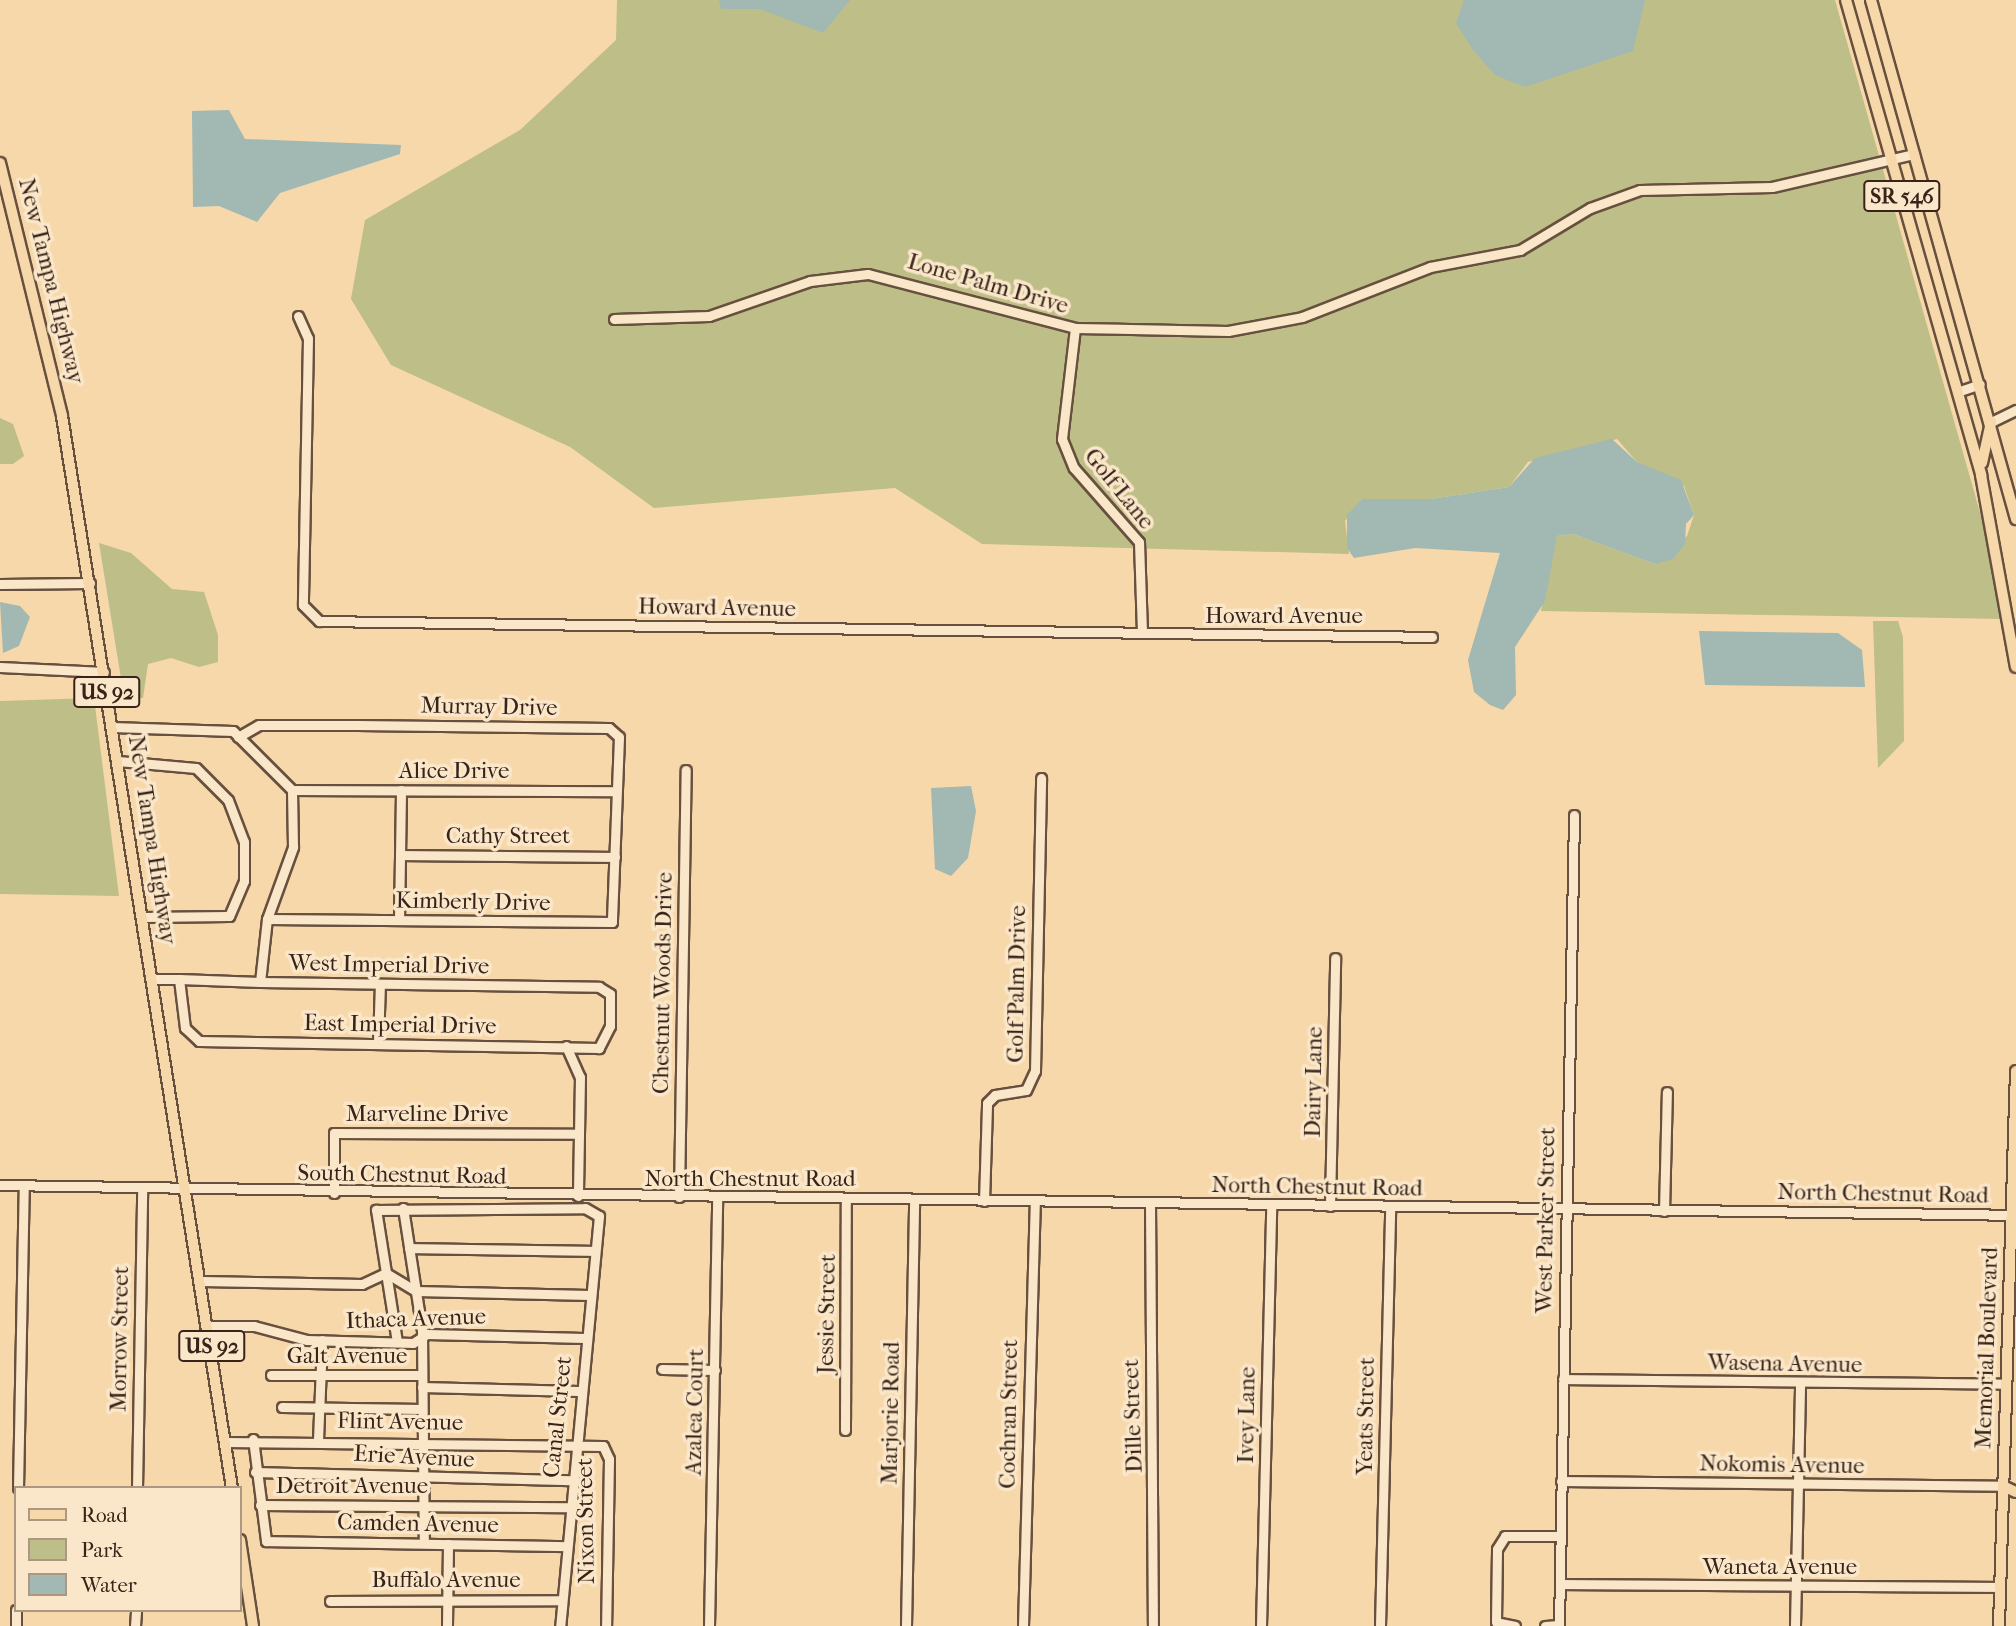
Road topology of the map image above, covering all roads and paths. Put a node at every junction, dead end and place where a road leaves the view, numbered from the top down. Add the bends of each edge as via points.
1 (1846, 0) edge
2 (1871, 0) edge
3 (1914, 154) junction
4 (1892, 160) junction
5 (0, 163) edge
6 (298, 316) dead end
7 (614, 318) dead end
8 (1074, 328) junction
9 (1980, 384) junction
10 (1957, 391) junction
11 (2016, 410) edge
12 (1991, 422) junction
13 (1981, 475) junction
14 (2016, 519) edge
15 (90, 583) junction
16 (0, 584) edge
17 (1142, 633) junction
18 (1432, 637) dead end
19 (0, 667) edge
20 (2016, 667) edge
21 (104, 672) junction
22 (112, 727) junction
23 (238, 737) junction
24 (118, 761) junction
25 (686, 770) dead end
26 (1041, 778) dead end
27 (292, 790) junction
28 (401, 790) junction
29 (616, 791) junction
30 (1574, 815) dead end
31 (400, 855) junction
32 (615, 857) junction
33 (144, 917) junction
34 (267, 919) junction
35 (399, 920) junction
36 (1335, 958) dead end
37 (154, 979) junction
38 (179, 979) junction
39 (260, 982) junction
40 (380, 984) junction
41 (599, 987) joint
42 (378, 1043) junction
43 (566, 1046) junction
44 (2016, 1071) edge
45 (1667, 1092) dead end
46 (579, 1134) junction
47 (0, 1185) edge
48 (24, 1185) junction
49 (186, 1190) junction
50 (142, 1191) junction
51 (334, 1193) junction
52 (578, 1196) junction
53 (617, 1197) joint
54 (679, 1197) junction
55 (718, 1198) junction
56 (846, 1199) junction
57 (914, 1200) junction
58 (984, 1201) junction
59 (1035, 1203) junction
60 (1150, 1205) junction
61 (1271, 1206) junction
62 (1330, 1206) junction
63 (1390, 1207) junction
64 (403, 1208) junction
65 (1565, 1209) junction
66 (1664, 1210) junction
67 (2014, 1215) edge
68 (409, 1248) junction
69 (594, 1251) junction
70 (386, 1273) junction
71 (202, 1281) junction
72 (416, 1291) junction
73 (589, 1295) junction
74 (209, 1326) junction
75 (584, 1338) junction
76 (422, 1339) junction
77 (322, 1340) junction
78 (397, 1342) junction
79 (662, 1369) dead end
80 (715, 1370) junction
81 (321, 1374) junction
82 (271, 1375) dead end
83 (422, 1375) junction
84 (1563, 1379) junction
85 (1800, 1384) junction
86 (2006, 1384) junction
87 (422, 1387) junction
88 (578, 1391) junction
89 (282, 1407) dead end
90 (319, 1408) junction
91 (422, 1409) junction
92 (845, 1430) dead end
93 (253, 1439) junction
94 (317, 1440) junction
95 (423, 1441) junction
96 (225, 1442) junction
97 (573, 1444) junction
98 (255, 1472) junction
99 (424, 1475) junction
100 (571, 1480) junction
101 (1561, 1480) junction
102 (1797, 1485) junction
103 (18, 1486) edge
104 (137, 1486) edge
105 (232, 1486) edge
106 (2003, 1486) junction
107 (2016, 1492) edge
108 (260, 1505) junction
109 (425, 1506) junction
110 (568, 1507) junction
111 (1560, 1536) junction
112 (424, 1544) junction
113 (448, 1544) junction
114 (566, 1546) junction
115 (242, 1552) edge
116 (1560, 1584) junction
117 (2000, 1587) junction
118 (1796, 1588) junction
119 (447, 1599) junction
120 (562, 1600) junction
121 (330, 1601) dead end
122 (254, 1626) edge
123 (447, 1626) edge
124 (560, 1626) edge
125 (606, 1626) edge
126 (709, 1626) edge
127 (906, 1626) edge
128 (1023, 1626) edge
129 (1153, 1626) edge
130 (1261, 1626) edge
131 (1380, 1626) edge
132 (1515, 1626) edge
133 (1545, 1626) edge
134 (1559, 1626) edge
135 (1795, 1626) edge
136 (1999, 1626) edge

1 - 4 main road, SR 546
2 - 3 main road, SR 546
3 - 4 street, Lone Palm Drive
3 - 9 main road, SR 546
4 - 8 street, Lone Palm Drive via 1772,187 1640,190 1590,208 1520,250 1430,267 1279,322 1191,333
4 - 10 main road, SR 546
5 - 15 main road, New Tampa Highway / US 92 via 53,369
6 - 17 street, Howard Avenue via 308,338 303,605 319,621
7 - 8 street, Lone Palm Drive via 717,315 810,281 868,274
8 - 17 street, Golf Lane via 1062,439 1074,468 1139,542
9 - 10 street
9 - 12 main road, SR 546
10 - 13 main road, SR 546
11 - 12 street
12 - 13 main road
12 - 14 main road, SR 546
13 - 20 main road, SR 546
15 - 16 street
15 - 21 main road, New Tampa Highway / US 92
17 - 18 street, Howard Avenue
19 - 21 street
21 - 22 main road, New Tampa Highway / US 92
22 - 23 street via 233,731
22 - 24 main road, New Tampa Highway / US 92
23 - 27 street
23 - 29 street, Murray Drive via 259,725 609,728 619,737
24 - 33 main road, New Tampa Highway / US 92
24 - 33 street via 192,765 228,800 244,842 244,881 229,916
25 - 54 street, Chestnut Woods Drive
26 - 58 street, Golf Palm Drive via 1035,1071 1026,1090 1000,1094 987,1103
27 - 28 street, Alice Drive
27 - 34 street via 292,852
28 - 29 street, Alice Drive
28 - 31 street
29 - 32 street, Murray Drive
30 - 65 street, West Parker Street
31 - 32 street, Cathy Street
31 - 35 street
32 - 35 street, Kimberly Drive via 612,922
33 - 37 main road, New Tampa Highway / US 92
34 - 35 street, Kimberly Drive
34 - 39 street
36 - 62 street, Dairy Lane
37 - 38 street, West Imperial Drive
37 - 49 main road, New Tampa Highway / US 92
38 - 39 street, West Imperial Drive
38 - 42 street, East Imperial Drive via 185,1028 195,1041
39 - 40 street, West Imperial Drive
40 - 41 street, West Imperial Drive
40 - 42 street
41 - 43 street, East Imperial Drive via 610,999 607,1042 599,1048
42 - 43 street, East Imperial Drive
43 - 46 street via 580,1077
44 - 67 main road, Memorial Boulevard
45 - 66 street
46 - 51 street, Marveline Drive via 334,1133
46 - 52 street
47 - 48 street, South Chestnut Road
48 - 50 street, South Chestnut Road
48 - 103 street
49 - 50 street, South Chestnut Road
49 - 51 street, South Chestnut Road
49 - 71 main road, New Tampa Highway / US 92
50 - 104 street, Morrow Street
51 - 52 street, South Chestnut Road
52 - 53 street, South Chestnut Road
53 - 54 street, North Chestnut Road
54 - 55 street, North Chestnut Road
55 - 56 street, North Chestnut Road
55 - 80 street, Azalea Court
56 - 57 street, North Chestnut Road
56 - 92 street, Jessie Street
57 - 58 street, North Chestnut Road
57 - 127 street, Marjorie Road
58 - 59 street, North Chestnut Road
59 - 60 street, North Chestnut Road
59 - 128 street, Cochran Street
60 - 61 street, North Chestnut Road
60 - 129 street, Dille Street
61 - 62 street, North Chestnut Road
61 - 130 street, Ivey Lane
62 - 63 street, North Chestnut Road
63 - 65 street, North Chestnut Road
63 - 131 street, Yeats Street
64 - 68 street
64 - 69 street, Canal Street via 585,1208 597,1214
64 - 70 street via 376,1210
65 - 66 street, North Chestnut Road
65 - 84 street, West Parker Street
66 - 67 street, North Chestnut Road
67 - 86 main road, Memorial Boulevard
68 - 69 street
68 - 72 street
69 - 73 street, Canal Street
70 - 71 street via 362,1284
70 - 72 street
70 - 78 street
71 - 74 main road, New Tampa Highway / US 92
72 - 73 street
72 - 76 street
73 - 75 street, Canal Street
74 - 77 street, Ithaca Avenue via 254,1326
74 - 96 main road, New Tampa Highway / US 92
75 - 76 street, Ithaca Avenue via 427,1334
75 - 88 street, Canal Street
76 - 78 street, Ithaca Avenue
76 - 83 street
77 - 78 street, Ithaca Avenue
77 - 81 street
79 - 80 street
80 - 126 street, Azalea Court
81 - 82 street, Galt Avenue
81 - 83 street, Galt Avenue
81 - 90 street
83 - 87 street
84 - 85 street, Wasena Avenue
84 - 101 street, West Parker Street
85 - 86 street, Wasena Avenue
85 - 102 street
86 - 106 main road, Memorial Boulevard
87 - 88 street
87 - 91 street
88 - 97 street, Canal Street
89 - 90 street
90 - 91 street
90 - 94 street
91 - 95 street
93 - 94 street, Flint Avenue
93 - 96 street, Flint Avenue
93 - 98 street
94 - 95 street, Flint Avenue
95 - 97 street, Flint Avenue
95 - 99 street
96 - 105 main road, New Tampa Highway / US 92
97 - 100 street, Canal Street
97 - 125 street, Nixon Street via 603,1446 609,1453
98 - 99 street, Erie Avenue
98 - 108 street
99 - 100 street, Erie Avenue
99 - 109 street
100 - 110 street, Canal Street
101 - 102 street, Nokomis Avenue
101 - 111 street, West Parker Street
102 - 106 street, Nokomis Avenue
102 - 118 street
106 - 107 main road
106 - 117 main road, Memorial Boulevard
108 - 109 street, Detroit Avenue
108 - 112 street, Camden Avenue via 269,1541
109 - 110 street, Detroit Avenue
109 - 112 street
110 - 114 street, Canal Street
111 - 116 street, West Parker Street
111 - 132 street via 1505,1536 1497,1549 1496,1622
112 - 113 street, Camden Avenue
113 - 114 street, Camden Avenue
113 - 119 street
114 - 120 street, Canal Street
115 - 122 main road
116 - 118 street, Waneta Avenue
116 - 134 street, West Parker Street
117 - 118 street, Waneta Avenue
117 - 136 main road, Memorial Boulevard
118 - 135 street
119 - 120 street, Buffalo Avenue
119 - 121 street, Buffalo Avenue
119 - 123 street
120 - 124 street, Canal Street
133 - 134 street

